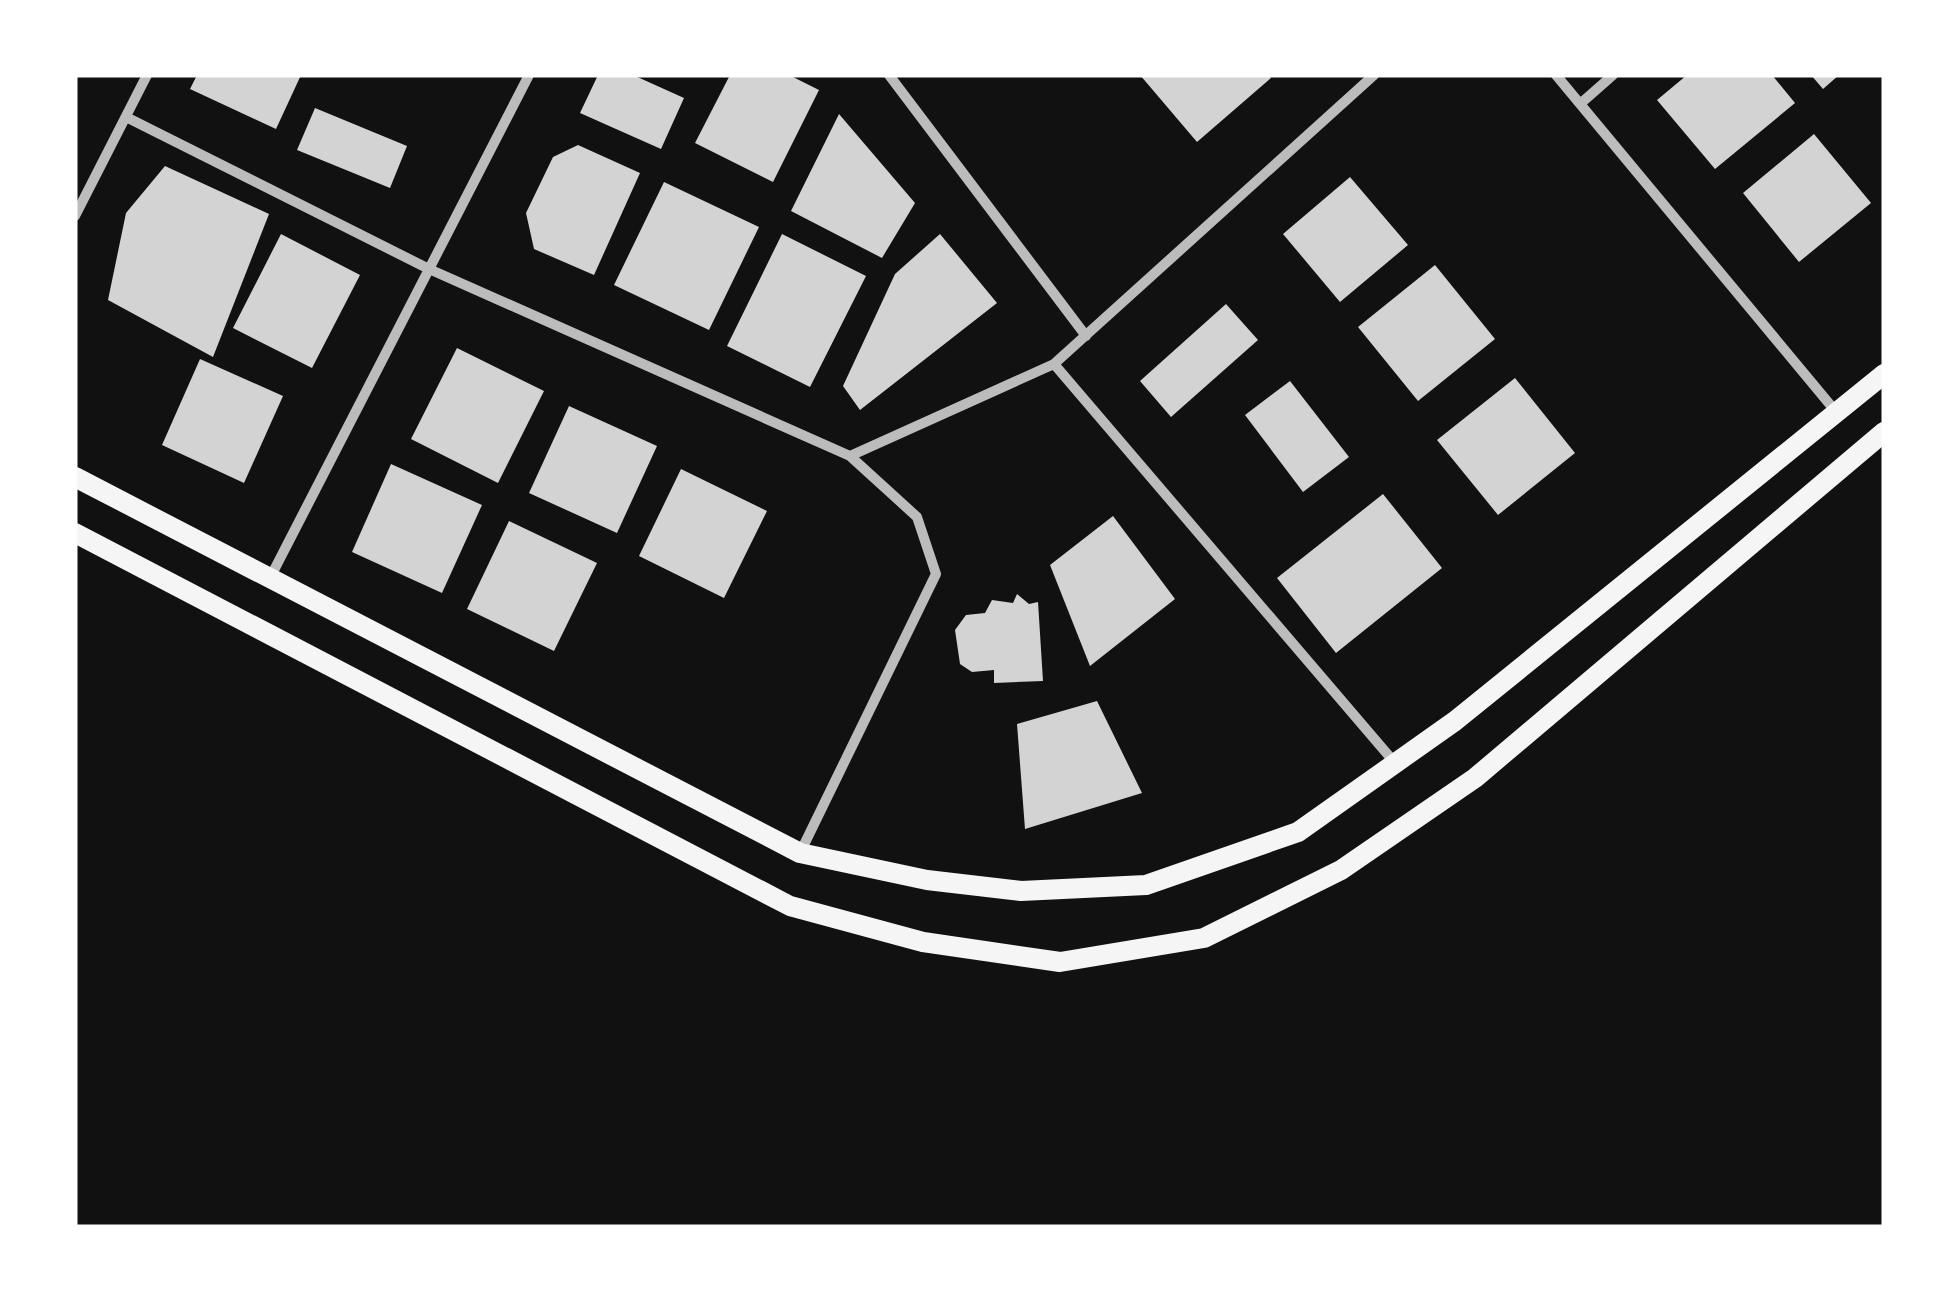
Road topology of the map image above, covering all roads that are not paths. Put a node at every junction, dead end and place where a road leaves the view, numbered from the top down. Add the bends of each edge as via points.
1 (147, 75) edge
2 (528, 75) edge
3 (889, 75) edge
4 (1374, 75) edge
5 (1556, 75) edge
6 (1613, 75) edge
7 (1580, 104) junction
8 (126, 116) junction
9 (75, 216) edge
10 (429, 270) junction
11 (1086, 336) junction
12 (1054, 364) junction
13 (1884, 374) edge
14 (1836, 412) junction
15 (1884, 432) edge
16 (850, 456) junction
17 (75, 477) edge
18 (75, 534) edge
19 (271, 576) junction
20 (1396, 763) junction
21 (800, 852) junction

1 - 8 street
2 - 10 street
3 - 11 street
4 - 11 street
5 - 7 street
6 - 7 street
7 - 14 street
8 - 9 street
8 - 10 street
10 - 16 street
10 - 19 street
11 - 12 street
12 - 16 street
12 - 20 street
13 - 14 main road
14 - 20 main road
15 - 18 main road via 1475,778 1341,870 1204,938 1060,962 924,942 790,906
16 - 21 street via 917,516 936,574
17 - 19 main road
19 - 21 main road
20 - 21 main road via 1298,832 1146,885 1021,891 927,880

